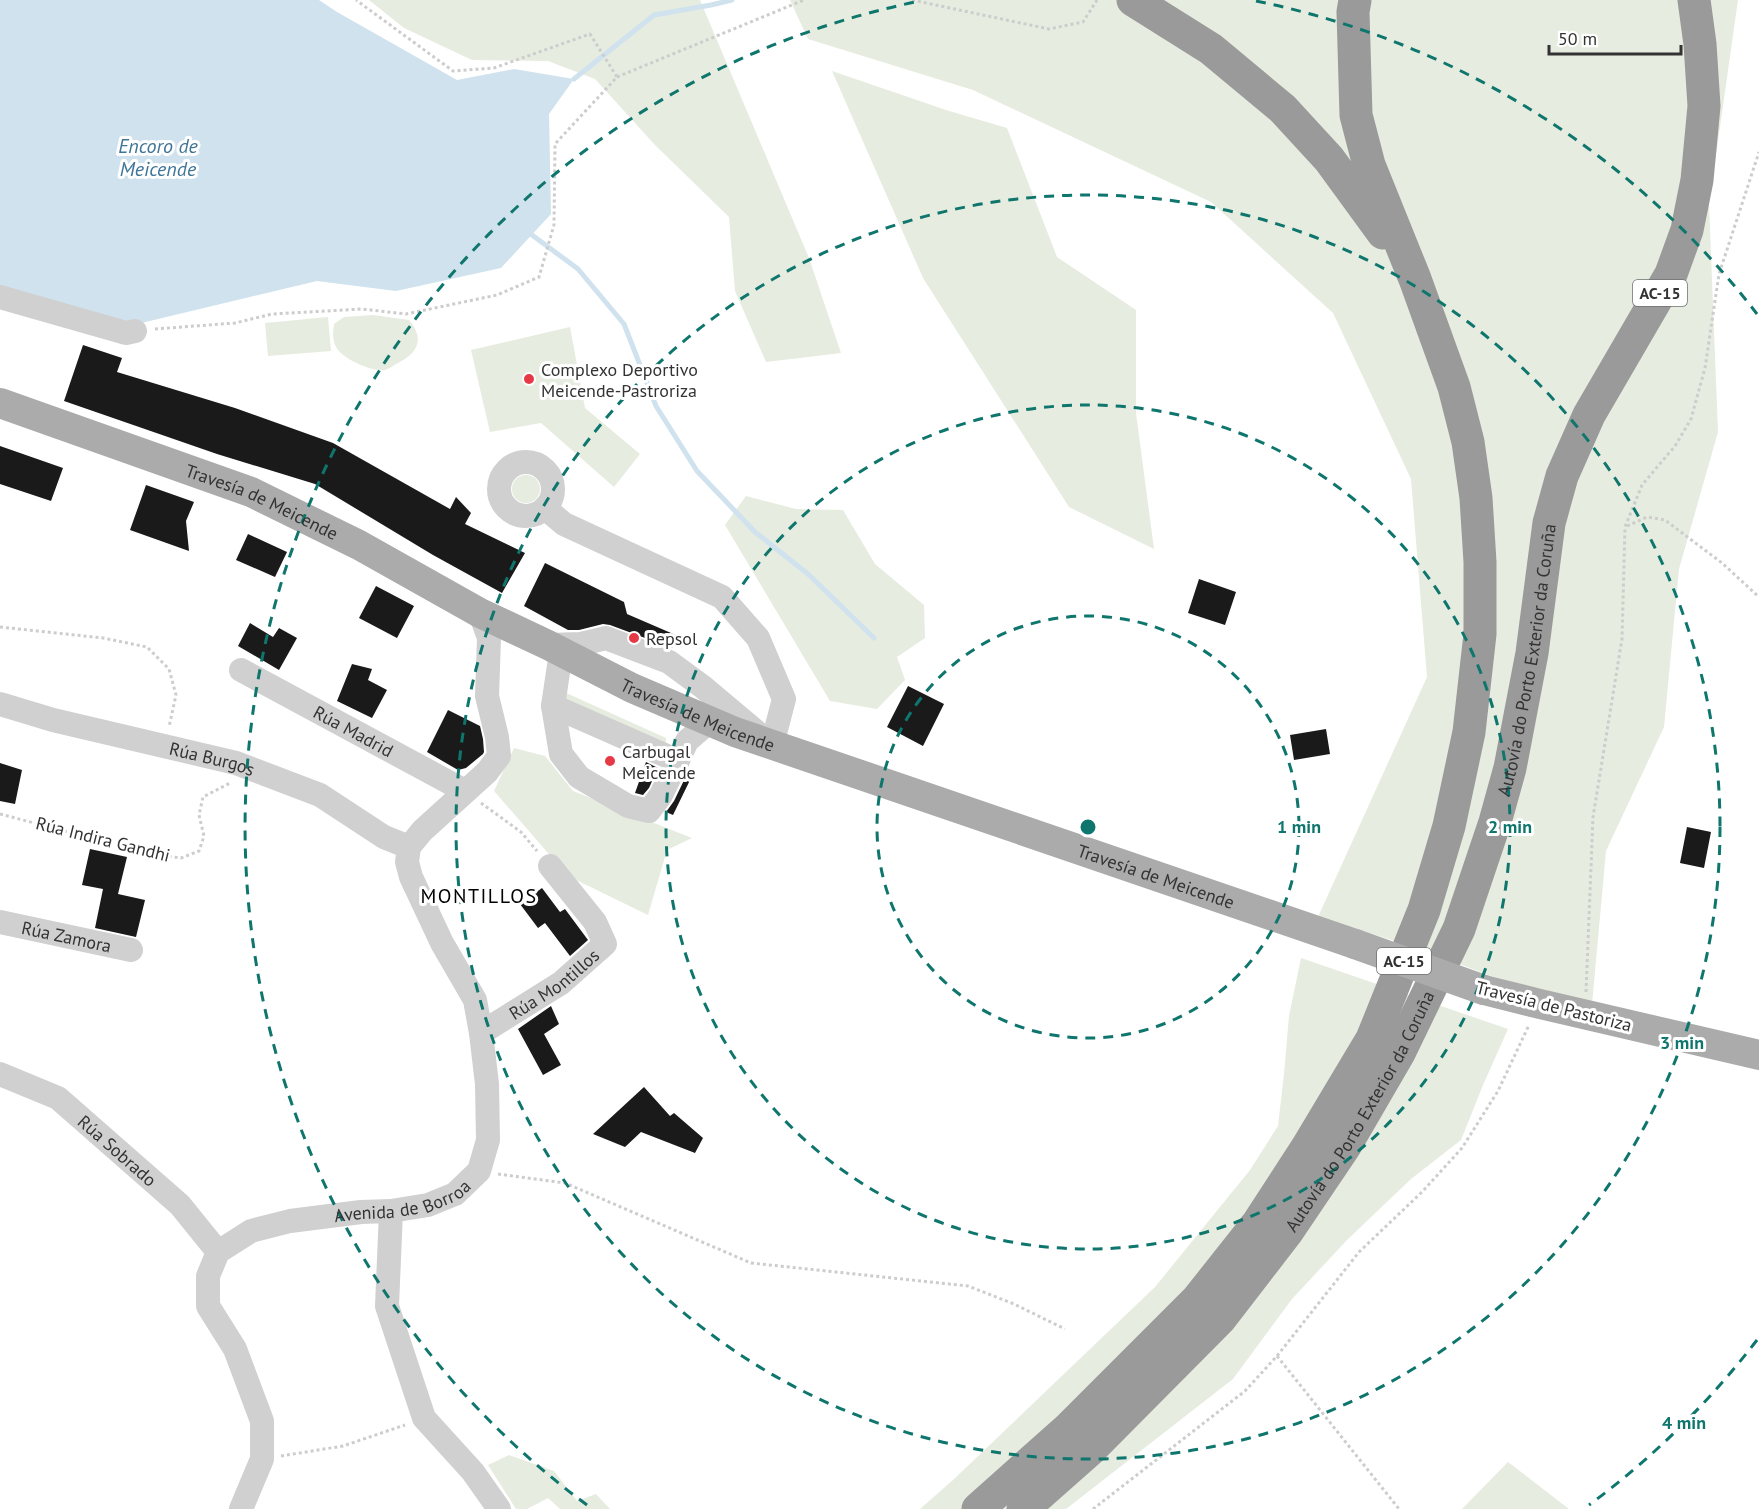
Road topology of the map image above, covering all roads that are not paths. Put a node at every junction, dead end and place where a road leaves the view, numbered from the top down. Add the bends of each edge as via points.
1 (1133, 0) edge
2 (1355, 0) edge
3 (1685, 0) edge
4 (1694, 0) edge
5 (1700, 44) junction
6 (1415, 279) junction
7 (0, 297) edge
8 (135, 331) road end
9 (0, 403) edge
10 (545, 508) dead end
11 (480, 613) junction
12 (517, 630) junction
13 (554, 648) junction
14 (487, 665) junction
15 (241, 670) dead end
16 (0, 704) edge
17 (553, 706) junction
18 (710, 721) junction
19 (772, 745) junction
20 (678, 760) junction
21 (465, 791) junction
22 (410, 847) junction
23 (550, 866) road end
24 (0, 922) edge
25 (131, 950) dead end
26 (1421, 969) joint
27 (481, 1033) junction
28 (1759, 1055) edge
29 (0, 1074) edge
30 (392, 1211) junction
31 (218, 1252) junction
32 (241, 1509) edge
33 (499, 1509) edge
34 (978, 1509) edge
35 (1023, 1509) edge

1 - 6 highway via 1212,49 1283,109 1329,159
2 - 6 highway via 1356,115 1369,165
3 - 5 highway
4 - 5 highway
5 - 35 highway, Autovía do Porto Exterior da Coruña / AC-15 via 1704,106 1687,230 1671,274 1589,415 1562,476 1549,523 1532,652 1510,768 1459,930 1399,1053 1345,1146 1287,1232 1220,1319 1091,1449
6 - 34 highway, Autovía do Porto Exterior da Coruña / AC-15 via 1454,387 1468,442 1480,562 1480,634 1469,732 1449,826 1424,910 1372,1040 1258,1223 1197,1300 1070,1426
7 - 8 street via 126,333
9 - 11 main road, Travesía de Meicende via 251,492 359,545
10 - 19 street via 564,524 722,597 758,638 784,699
11 - 12 main road, Travesía de Meicende
11 - 14 street via 489,638
12 - 13 main road, Travesía de Meicende
12 - 14 street via 501,643
13 - 17 street
13 - 18 main road, Travesía de Meicende via 632,688
13 - 19 street via 606,638 669,662
14 - 21 street via 487,696 499,756
15 - 21 street, Rúa Madrid
16 - 22 street, Rúa Burgos via 236,763 320,795 384,837
17 - 20 street
17 - 20 street via 561,754 579,777 628,807 649,811
18 - 19 main road, Travesía de Meicende
18 - 20 street via 687,741
19 - 26 main road, Travesía de Meicende, bridge
21 - 22 street
22 - 27 street, Avenida de Borroa via 407,862 411,877 475,1000
23 - 27 street, Rúa Montillos via 595,922 605,945 561,983
24 - 25 street, Rúa Zamora
26 - 28 main road, Travesía de Pastoriza, bridge via 1484,990
27 - 30 street, Avenida de Borroa via 488,1140 479,1171 455,1194 428,1205
29 - 31 street, Rúa Sobrado via 58,1098 180,1205
30 - 31 street, Avenida de Borroa via 290,1221 251,1232
30 - 33 street via 387,1306 424,1418 473,1472
31 - 32 street via 208,1276 208,1306 235,1349 262,1422 262,1459

